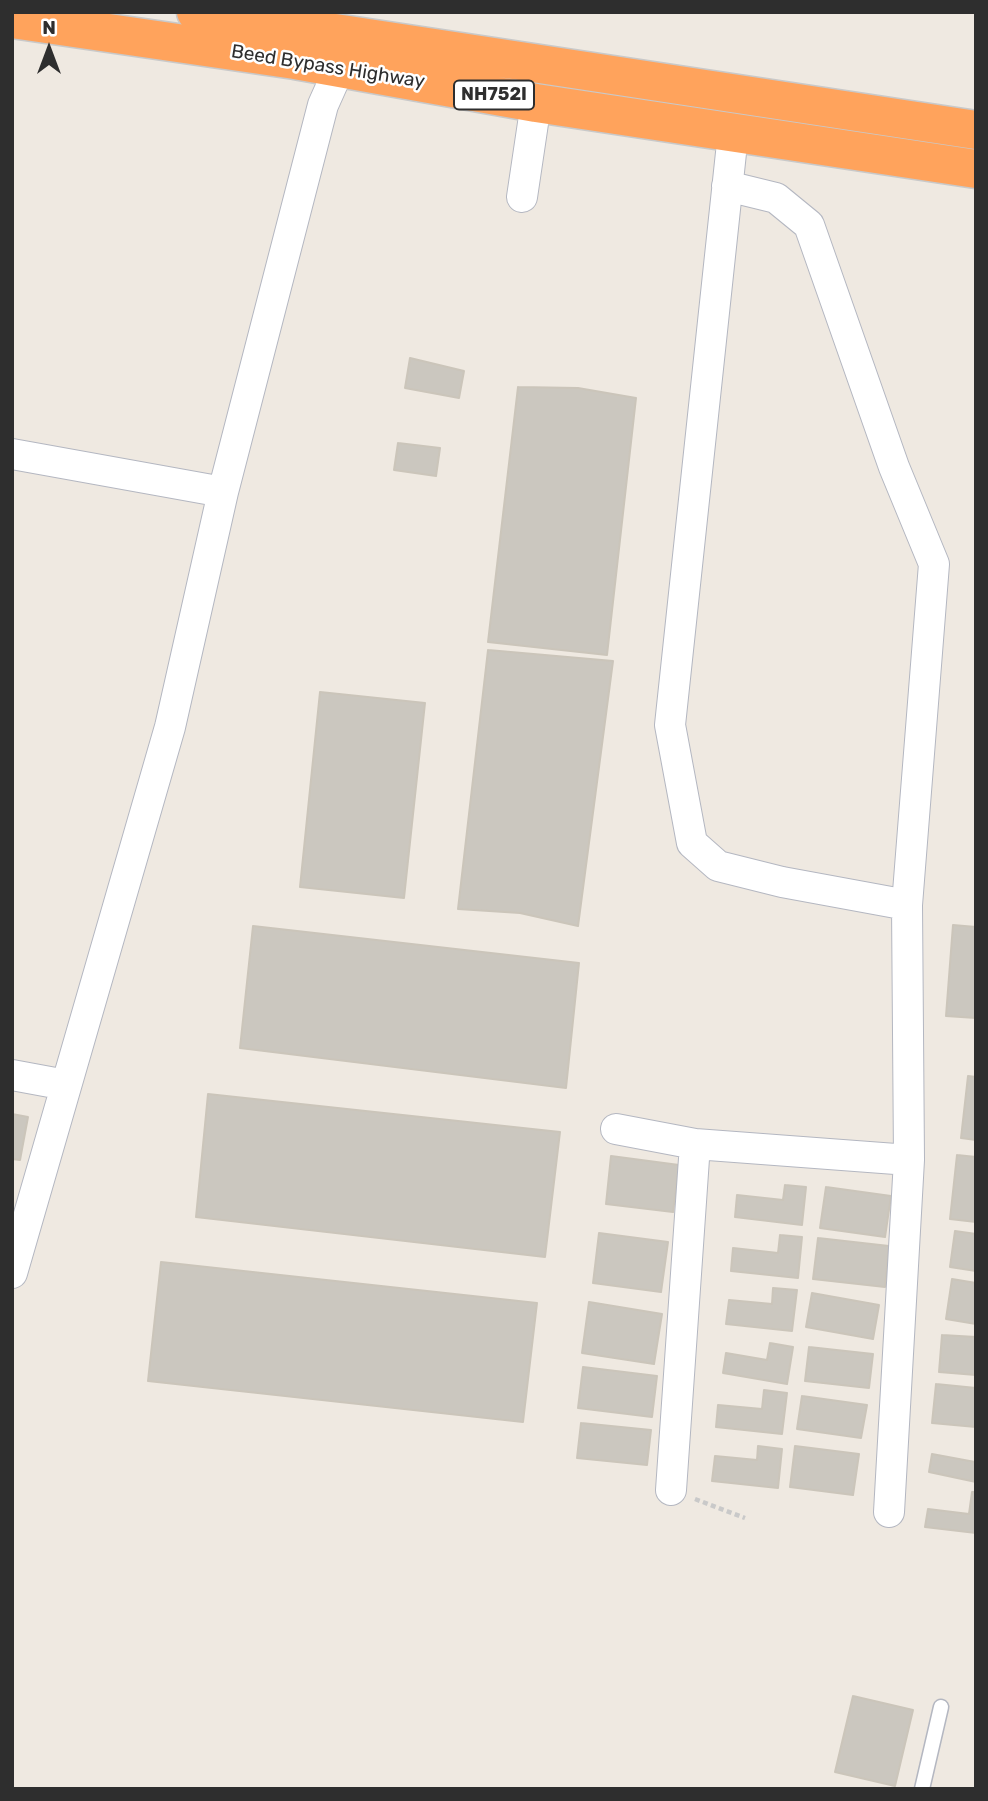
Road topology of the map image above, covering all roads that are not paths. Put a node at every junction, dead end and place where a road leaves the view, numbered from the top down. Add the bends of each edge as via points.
1 (197, 12) edge
2 (12, 19) edge
3 (295, 60) junction
4 (340, 67) junction
5 (536, 103) junction
6 (323, 105) junction
7 (976, 130) edge
8 (733, 134) junction
9 (976, 169) edge
10 (727, 186) junction
11 (522, 198) dead end
12 (12, 454) edge
13 (223, 492) junction
14 (907, 905) junction
15 (12, 1075) edge
16 (66, 1085) junction
17 (616, 1129) dead end
18 (695, 1144) junction
19 (909, 1160) junction
20 (12, 1273) edge
21 (671, 1490) road end
22 (889, 1512) dead end
23 (941, 1707) dead end
24 (922, 1789) edge

1 - 7 highway, Beed Bypass Highway / NH752I
2 - 3 highway, Beed Bypass Highway / NH752I
3 - 4 highway, Beed Bypass Highway / NH752I
3 - 6 street
4 - 5 highway, Beed Bypass Highway / NH752I
4 - 6 street
5 - 8 highway, Beed Bypass Highway / NH752I
5 - 11 street
6 - 13 street
8 - 9 highway, Beed Bypass Highway / NH752I
8 - 10 street
10 - 14 street via 776,198 808,225 894,467 934,564
10 - 14 street via 670,725 692,843 718,866
12 - 13 street
13 - 16 street via 170,727
14 - 19 street
15 - 16 street
16 - 20 street
17 - 18 street
18 - 19 street
18 - 21 street
19 - 22 street
23 - 24 lane

